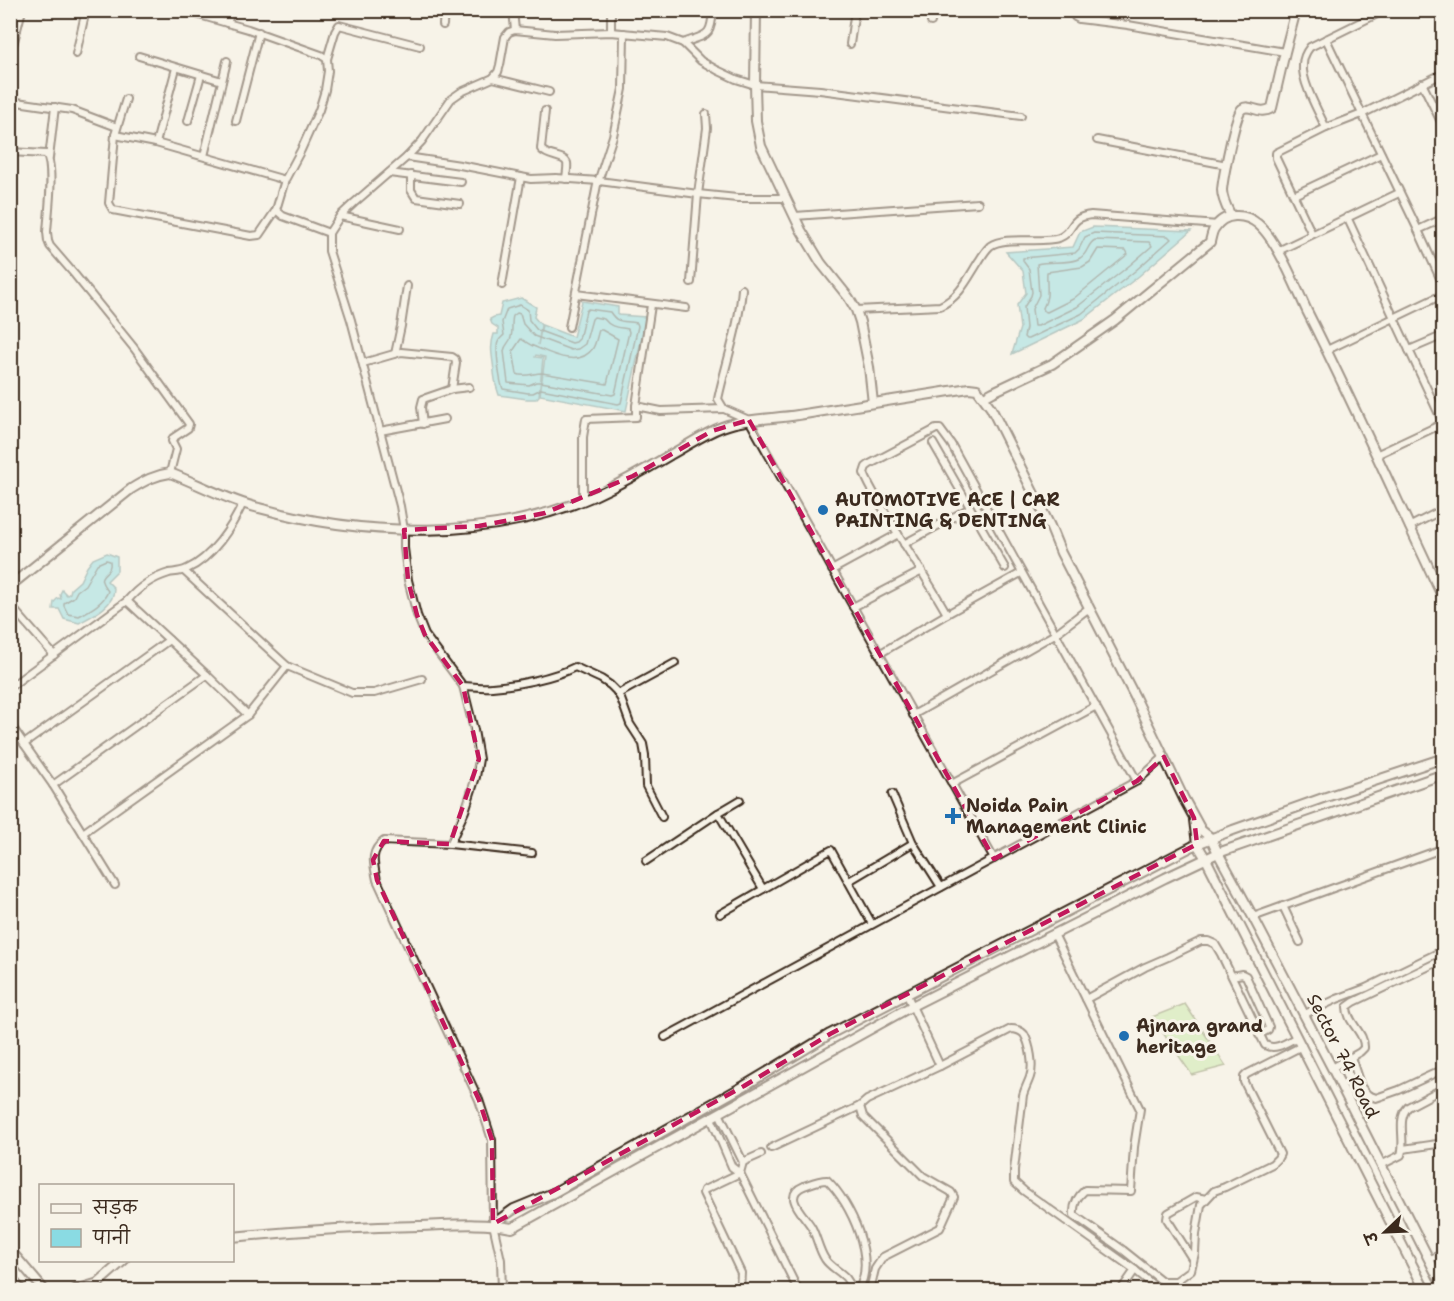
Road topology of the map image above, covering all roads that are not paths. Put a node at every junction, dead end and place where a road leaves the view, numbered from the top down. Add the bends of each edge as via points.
1 (22, 10) edge
2 (86, 10) edge
3 (182, 10) edge
4 (232, 10) edge
5 (444, 10) edge
6 (513, 10) edge
7 (611, 10) edge
8 (713, 10) edge
9 (756, 10) edge
10 (855, 10) edge
11 (931, 10) edge
12 (1074, 10) edge
13 (1296, 10) edge
14 (1385, 10) edge
15 (931, 22) dead end
16 (227, 23) junction
17 (443, 24) dead end
18 (515, 30) junction
19 (259, 32) junction
20 (611, 32) junction
21 (624, 33) junction
22 (1326, 39) junction
23 (683, 43) junction
24 (850, 44) dead end
25 (420, 46) dead end
26 (1285, 51) junction
27 (76, 54) dead end
28 (139, 56) dead end
29 (10, 57) edge
30 (327, 59) junction
31 (227, 61) dead end
32 (176, 68) junction
33 (1443, 73) edge
34 (201, 75) junction
35 (493, 78) junction
36 (222, 81) junction
37 (1422, 83) junction
38 (755, 85) junction
39 (549, 92) dead end
40 (126, 99) dead end
41 (10, 101) edge
42 (55, 107) junction
43 (545, 111) dead end
44 (706, 114) dead end
45 (1362, 114) junction
46 (1021, 116) dead end
47 (1441, 118) edge
48 (188, 121) dead end
49 (236, 121) dead end
50 (117, 127) junction
51 (1326, 128) junction
52 (1443, 128) edge
53 (115, 135) junction
54 (1097, 140) dead end
55 (156, 143) junction
56 (10, 152) edge
57 (1381, 154) junction
58 (204, 156) junction
59 (407, 157) junction
60 (49, 158) junction
61 (1227, 165) junction
62 (389, 172) junction
63 (411, 175) junction
64 (521, 177) junction
65 (566, 179) junction
66 (285, 180) junction
67 (599, 181) junction
68 (460, 182) dead end
69 (1399, 193) junction
70 (698, 194) junction
71 (1294, 195) junction
72 (786, 198) junction
73 (978, 202) dead end
74 (460, 204) dead end
75 (276, 210) junction
76 (340, 216) junction
77 (795, 216) junction
78 (1231, 216) junction
79 (1347, 218) junction
80 (1443, 218) edge
81 (1218, 225) junction
82 (400, 229) dead end
83 (1418, 230) junction
84 (329, 233) junction
85 (1312, 234) junction
86 (1278, 251) junction
87 (691, 282) dead end
88 (502, 285) dead end
89 (407, 286) dead end
90 (1443, 286) edge
91 (742, 289) dead end
92 (576, 294) junction
93 (1443, 294) edge
94 (651, 305) junction
95 (686, 308) dead end
96 (856, 310) junction
97 (1393, 318) junction
98 (569, 327) dead end
99 (1443, 335) edge
100 (1327, 350) junction
101 (1408, 350) junction
102 (395, 354) junction
103 (363, 363) junction
104 (469, 387) dead end
105 (452, 389) junction
106 (984, 397) junction
107 (873, 403) junction
108 (636, 406) junction
109 (724, 409) junction
110 (445, 419) dead end
111 (749, 420) junction
112 (1443, 423) edge
113 (423, 424) junction
114 (380, 431) junction
115 (933, 443) dead end
116 (1376, 455) junction
117 (170, 473) junction
118 (981, 499) junction
119 (583, 500) junction
120 (243, 503) junction
121 (970, 507) junction
122 (1443, 509) edge
123 (1409, 527) junction
124 (404, 530) junction
125 (898, 534) junction
126 (904, 544) junction
127 (1005, 568) dead end
128 (832, 570) junction
129 (184, 571) junction
130 (922, 571) junction
131 (1022, 573) junction
132 (10, 586) edge
133 (1443, 600) edge
134 (127, 601) junction
135 (10, 605) edge
136 (853, 607) junction
137 (1089, 608) junction
138 (947, 614) junction
139 (1055, 634) junction
140 (169, 640) junction
141 (879, 654) junction
142 (54, 656) junction
143 (675, 663) dead end
144 (287, 666) junction
145 (207, 675) junction
146 (422, 679) dead end
147 (463, 686) junction
148 (10, 687) edge
149 (618, 694) junction
150 (1096, 706) junction
151 (248, 715) junction
152 (913, 715) junction
153 (10, 724) edge
154 (24, 744) junction
155 (1164, 757) junction
156 (1443, 758) edge
157 (1443, 774) edge
158 (1137, 781) junction
159 (952, 784) junction
160 (53, 785) junction
161 (892, 794) dead end
162 (740, 800) dead end
163 (718, 813) junction
164 (662, 817) dead end
165 (1194, 818) junction
166 (83, 833) junction
167 (1211, 838) junction
168 (913, 843) junction
169 (450, 844) junction
170 (1197, 844) junction
171 (1443, 851) edge
172 (1218, 853) junction
173 (532, 854) dead end
174 (994, 859) junction
175 (1206, 859) junction
176 (646, 861) dead end
177 (849, 881) junction
178 (115, 885) dead end
179 (941, 887) junction
180 (763, 889) junction
181 (1283, 906) junction
182 (720, 914) dead end
183 (1253, 916) junction
184 (872, 924) junction
185 (1054, 934) junction
186 (1300, 942) dead end
187 (1443, 950) edge
188 (1443, 959) edge
189 (1232, 976) junction
190 (907, 995) junction
191 (1086, 999) junction
192 (912, 1006) junction
193 (1305, 1014) junction
194 (1259, 1035) junction
195 (665, 1037) dead end
196 (1298, 1037) junction
197 (1302, 1046) junction
198 (1275, 1048) junction
199 (1280, 1057) junction
200 (1351, 1057) junction
201 (940, 1066) junction
202 (1332, 1068) junction
203 (1443, 1069) edge
204 (1443, 1088) edge
205 (860, 1106) junction
206 (719, 1113) junction
207 (711, 1118) junction
208 (1443, 1143) edge
209 (771, 1148) dead end
210 (1403, 1149) junction
211 (761, 1154) dead end
212 (742, 1162) junction
213 (1381, 1166) junction
214 (740, 1173) junction
215 (1206, 1199) junction
216 (493, 1224) junction
217 (234, 1236) edge
218 (10, 1250) edge
219 (1443, 1254) edge
220 (1193, 1260) junction
221 (1429, 1260) junction
222 (122, 1262) edge
223 (1135, 1270) junction
224 (10, 1277) edge
225 (99, 1282) junction
226 (1443, 1289) edge
227 (21, 1290) edge
228 (44, 1290) edge
229 (75, 1290) edge
230 (94, 1290) edge
231 (504, 1290) edge
232 (740, 1290) edge
233 (798, 1290) edge
234 (853, 1290) edge
235 (858, 1290) edge
236 (870, 1290) edge
237 (1121, 1290) edge
238 (1159, 1290) edge
239 (1425, 1290) edge

1 - 29 street
2 - 27 street
3 - 16 street
4 - 16 street
5 - 17 street
6 - 18 street
7 - 20 street
8 - 23 street via 709,32
9 - 38 street
10 - 24 street
11 - 15 street
12 - 26 street via 1079,19
13 - 26 street
14 - 22 street
16 - 19 street
18 - 20 street via 555,34
18 - 35 street via 505,37 498,72
19 - 30 street
19 - 49 street
20 - 21 street
21 - 23 street via 667,37
21 - 67 street via 623,89
22 - 45 street
22 - 51 street via 1310,47 1302,66
23 - 38 street via 701,61
25 - 30 street via 339,25
26 - 61 street via 1272,108 1259,111 1247,107 1240,111
28 - 32 street
30 - 66 street via 319,110
31 - 36 street
32 - 34 street
32 - 55 street
33 - 37 street
34 - 36 street
34 - 48 street
35 - 39 street
35 - 59 street via 451,99
36 - 58 street
37 - 45 street
37 - 47 street
38 - 46 street
38 - 72 street via 761,146
40 - 50 street
41 - 42 street
42 - 50 street
42 - 60 street
43 - 65 street via 542,149 546,155 566,161
44 - 70 street
45 - 51 street
45 - 57 street
47 - 52 street
50 - 53 street
51 - 71 street via 1276,153
53 - 55 street
53 - 75 street via 109,203 113,210 255,236
54 - 61 street
55 - 58 street
56 - 60 street via 46,154
57 - 69 street
57 - 71 street
58 - 66 street
59 - 62 street
59 - 64 street
60 - 117 street via 50,246 134,348 189,424 173,438 176,449
61 - 78 street via 1222,191
62 - 63 street
62 - 76 street
63 - 68 street
63 - 74 street via 411,190 416,198
64 - 65 street
64 - 88 street
65 - 67 street
66 - 75 street
67 - 70 street
67 - 92 street
69 - 79 street
69 - 83 street
70 - 72 street
70 - 87 street
71 - 85 street
72 - 77 street
73 - 77 street
75 - 84 street
76 - 82 street
76 - 84 street
77 - 96 street via 821,263
78 - 81 street
78 - 86 street via 1252,219
79 - 85 street
79 - 97 street
80 - 83 street
81 - 96 street via 1081,216 1060,237 990,246 958,293 940,306
81 - 106 street via 1210,242 1115,320 1052,364
83 - 90 street
84 - 103 street via 329,251
85 - 86 street
86 - 100 street
89 - 102 street
91 - 109 street via 718,399
92 - 94 street
92 - 98 street
93 - 97 street
94 - 95 street
94 - 108 street
96 - 107 street
97 - 100 street
97 - 101 street
99 - 101 street
100 - 116 street
101 - 112 street
102 - 103 street
102 - 105 street via 452,357 456,363
103 - 114 street
104 - 105 street
105 - 113 street via 423,399
106 - 107 street via 969,388
106 - 137 street
107 - 111 street
108 - 109 street via 661,411
108 - 119 street via 636,417 586,419
109 - 111 street
110 - 113 street
111 - 119 street via 712,431
111 - 128 street
112 - 116 street
113 - 114 street
114 - 124 street
115 - 121 street
116 - 123 street
117 - 120 street
117 - 132 street via 148,478 131,489
118 - 121 street
118 - 125 street via 944,433 940,429 931,431 870,464 864,473
118 - 131 street
119 - 124 street via 505,522
120 - 124 street via 309,520
120 - 129 street via 212,551 199,564
121 - 126 street
121 - 127 street
122 - 123 street
123 - 133 street
124 - 147 street via 408,580 417,615 425,635
125 - 126 street
125 - 128 street
126 - 130 street
128 - 136 street
129 - 134 street via 162,575
129 - 144 street
130 - 136 street
130 - 138 street
131 - 138 street
131 - 139 street
134 - 140 street
134 - 142 street
135 - 142 street
136 - 141 street
137 - 139 street
137 - 155 street
138 - 141 street
139 - 150 street
139 - 152 street
140 - 145 street
140 - 154 street
141 - 152 street
142 - 148 street
143 - 149 street
144 - 146 street via 352,693 374,693
144 - 151 street
145 - 151 street
145 - 160 street
147 - 149 street via 492,687 530,681 560,675 575,667 601,679
147 - 169 street via 479,759 465,811
149 - 164 street via 643,744 646,786
150 - 158 street
150 - 159 street
151 - 166 street
152 - 159 street
153 - 154 street
154 - 160 street
155 - 158 street
155 - 165 street
156 - 167 street
157 - 172 street
158 - 174 street
159 - 174 street
160 - 166 street
161 - 168 street
162 - 163 street
163 - 176 street
163 - 180 street
165 - 167 street, Sector 74 Road
165 - 170 street
166 - 178 street
167 - 170 street
167 - 172 street, Sector 74 Road
168 - 177 street
168 - 179 street
169 - 173 street
169 - 216 street via 384,841 376,847 373,860 377,880 479,1100 492,1140
170 - 175 street, Sector 74 Road
170 - 190 street
171 - 181 street
172 - 175 street
172 - 183 street, Sector 74 Road
174 - 179 street
175 - 185 street
175 - 196 street, Sector 74 Road
177 - 180 street via 831,850
177 - 184 street
179 - 184 street
180 - 182 street
181 - 183 street
181 - 186 street
183 - 193 street, Sector 74 Road
184 - 195 street
185 - 191 street
185 - 192 street
187 - 193 street
188 - 200 street via 1347,1007 1364,1040 1364,1048
189 - 191 street via 1215,944 1201,941
189 - 194 street
189 - 194 street via 1246,976 1269,1027
190 - 192 street
190 - 216 street via 830,1034 744,1086 553,1193 514,1209
191 - 220 street via 1140,1109 1131,1191 1085,1190 1073,1208 1074,1215 1162,1281 1176,1281 1191,1270
192 - 201 street
192 - 206 street
193 - 202 street, Sector 74 Road
194 - 198 street via 1264,1045
196 - 197 street, Sector 74 Road
196 - 198 street
197 - 199 street
197 - 239 street, Sector 74 Road
198 - 199 street
199 - 215 street via 1244,1079 1280,1154 1278,1158
200 - 202 street
200 - 203 street via 1361,1088 1376,1098
201 - 205 street
201 - 223 street via 1011,1029 1023,1034 1032,1058 1023,1095 1014,1182
202 - 213 street, Sector 74 Road
204 - 210 street via 1404,1112
205 - 209 street
205 - 236 street via 863,1116 923,1176 954,1197 940,1228 883,1257 875,1269
206 - 207 street
206 - 212 street
207 - 214 street via 732,1167
207 - 216 street via 512,1228
208 - 210 street
210 - 213 street via 1401,1155
211 - 212 street
212 - 214 street
213 - 221 street, Sector 74 Road
214 - 232 street via 703,1193 741,1273
214 - 233 street
215 - 220 street via 1201,1205
215 - 220 street via 1196,1197 1168,1213 1167,1219
216 - 217 street
216 - 231 street
218 - 228 street
219 - 221 street
221 - 226 street, Sector 74 Road
222 - 225 street
223 - 237 street
223 - 238 street
224 - 227 street
225 - 229 street
225 - 230 street
234 - 235 street via 824,1258 811,1224 795,1203 799,1188 827,1180 846,1205 862,1245 865,1274

